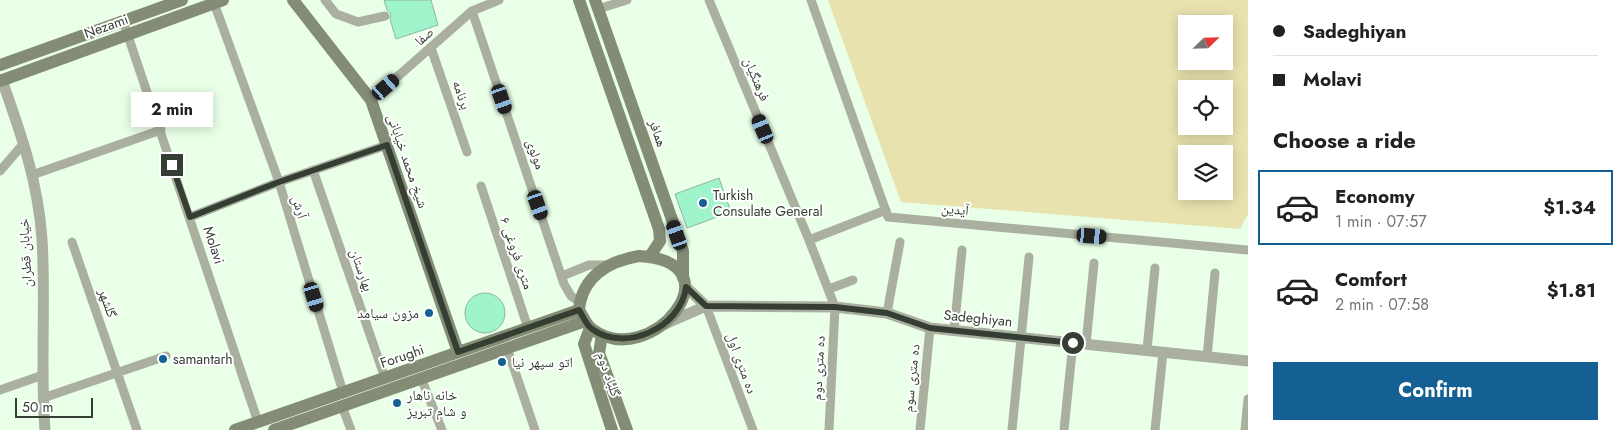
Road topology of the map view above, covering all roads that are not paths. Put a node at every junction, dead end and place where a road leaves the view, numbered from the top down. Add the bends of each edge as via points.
1 (293, 0) edge
2 (325, 0) edge
3 (499, 0) edge
4 (579, 0) edge
5 (628, 0) edge
6 (709, 0) edge
7 (811, 0) edge
8 (176, 1) edge
9 (216, 1) edge
10 (597, 5) edge
11 (472, 10) junction
12 (385, 16) dead end
13 (123, 21) junction
14 (128, 34) junction
15 (430, 48) junction
16 (0, 65) edge
17 (1, 79) edge
18 (371, 100) junction
19 (160, 130) junction
20 (24, 143) junction
21 (387, 145) junction
22 (467, 152) dead end
23 (649, 155) junction
24 (635, 160) junction
25 (313, 170) junction
26 (0, 171) edge
27 (32, 175) junction
28 (279, 182) junction
29 (481, 186) dead end
30 (886, 210) junction
31 (190, 217) junction
32 (809, 240) junction
33 (72, 242) dead end
34 (900, 242) dead end
35 (962, 250) dead end
36 (1248, 250) edge
37 (650, 256) junction
38 (1028, 257) dead end
39 (1094, 263) dead end
40 (609, 265) junction
41 (1155, 268) dead end
42 (1215, 273) dead end
43 (562, 276) junction
44 (853, 280) dead end
45 (684, 282) junction
46 (829, 289) junction
47 (706, 306) junction
48 (835, 307) junction
49 (887, 313) junction
50 (583, 315) junction
51 (665, 324) junction
52 (528, 328) junction
53 (930, 328) junction
54 (954, 331) junction
55 (602, 335) junction
56 (1021, 338) junction
57 (1073, 343) junction
58 (1086, 344) junction
59 (507, 348) junction
60 (1147, 350) junction
61 (458, 352) junction
62 (1163, 352) junction
63 (166, 356) dead end
64 (1207, 357) junction
65 (1248, 361) edge
66 (117, 372) junction
67 (43, 375) junction
68 (385, 378) junction
69 (421, 378) junction
70 (0, 390) edge
71 (343, 392) junction
72 (43, 398) junction
73 (1248, 399) edge
74 (342, 406) junction
75 (258, 422) junction
76 (46, 430) edge
77 (137, 430) edge
78 (235, 430) edge
79 (274, 430) edge
80 (351, 430) edge
81 (442, 430) edge
82 (535, 430) edge
83 (612, 430) edge
84 (628, 430) edge
85 (753, 430) edge
86 (829, 430) edge
87 (920, 430) edge
88 (1012, 430) edge
89 (1064, 430) edge
90 (1156, 430) edge
91 (1245, 430) edge

1 - 18 main road, شیخ محمد خیابانی
2 - 12 street via 336,14 358,22
3 - 11 street, صفا
4 - 24 main road
5 - 10 street
6 - 32 street, فرهنگیان
7 - 30 street
8 - 13 main road, Nezami
9 - 14 main road, Nezami
9 - 28 street, آرش
10 - 23 main road, همافر
11 - 15 street, صفا
11 - 43 street, مولوی
13 - 14 street, Molavi
13 - 16 main road, Nezami
14 - 17 main road, Nezami
14 - 19 street, Molavi
15 - 18 street, صفا
15 - 22 street, برنامه
17 - 20 street, خیابان قطران
18 - 21 main road, شیخ محمد خیابانی
19 - 27 street
19 - 31 street, Molavi
20 - 26 street
20 - 27 street, خیابان قطران
21 - 25 street
21 - 61 main road, شیخ محمد خیابانی
23 - 24 main road
23 - 45 main road, همافر via 683,251
24 - 37 main road via 659,229 660,240
25 - 28 street
25 - 68 street, بهارستان
27 - 67 street, خیابان قطران via 42,239
28 - 31 street
28 - 71 street, آرش
29 - 52 street, ۶ متری فروغی
30 - 32 street
30 - 36 street, آیدین via 888,217
31 - 75 street, Molavi
32 - 46 street, فرهنگیان
33 - 66 street, گلشهر
34 - 49 street
35 - 54 street
37 - 40 main road via 628,257
37 - 45 main road via 675,266
38 - 56 street
39 - 58 street
40 - 43 street via 589,266
40 - 50 main road via 584,289
41 - 60 street
42 - 64 street
43 - 50 street, مولوی via 567,291
44 - 46 street
45 - 47 street
45 - 51 main road via 681,305
46 - 48 street, فرهنگیان
47 - 48 street, Sadeghiyan
47 - 51 street
47 - 85 street, ده متری اول
48 - 49 street, Sadeghiyan
48 - 86 street, ده متری دوم
49 - 53 street, Sadeghiyan
50 - 52 main road, Forughi
50 - 55 main road
50 - 59 main road, Forughi
50 - 83 main road, گلباد دوم via 584,344
51 - 55 main road via 636,337
52 - 61 main road, Forughi
53 - 54 street, Sadeghiyan
53 - 87 street, ده متری سوم
54 - 56 street, Sadeghiyan
55 - 84 main road, گلباد دوم via 599,353
56 - 57 street, Sadeghiyan
56 - 88 street
57 - 58 street, Sadeghiyan
57 - 89 street
58 - 60 street, Sadeghiyan
59 - 69 main road, Forughi
59 - 82 street
60 - 62 street, Sadeghiyan
61 - 68 main road, Forughi
62 - 64 street, Sadeghiyan
62 - 90 street
63 - 66 street
64 - 65 street, Sadeghiyan
66 - 72 street
66 - 77 street, گلشهر
67 - 70 street
67 - 72 street, خیابان قطران
68 - 71 main road, Forughi
69 - 74 main road, Forughi
69 - 81 street
71 - 75 main road, Forughi
72 - 76 street, خیابان قطران
73 - 91 street
74 - 79 main road, Forughi
74 - 80 street
75 - 78 main road, Forughi

